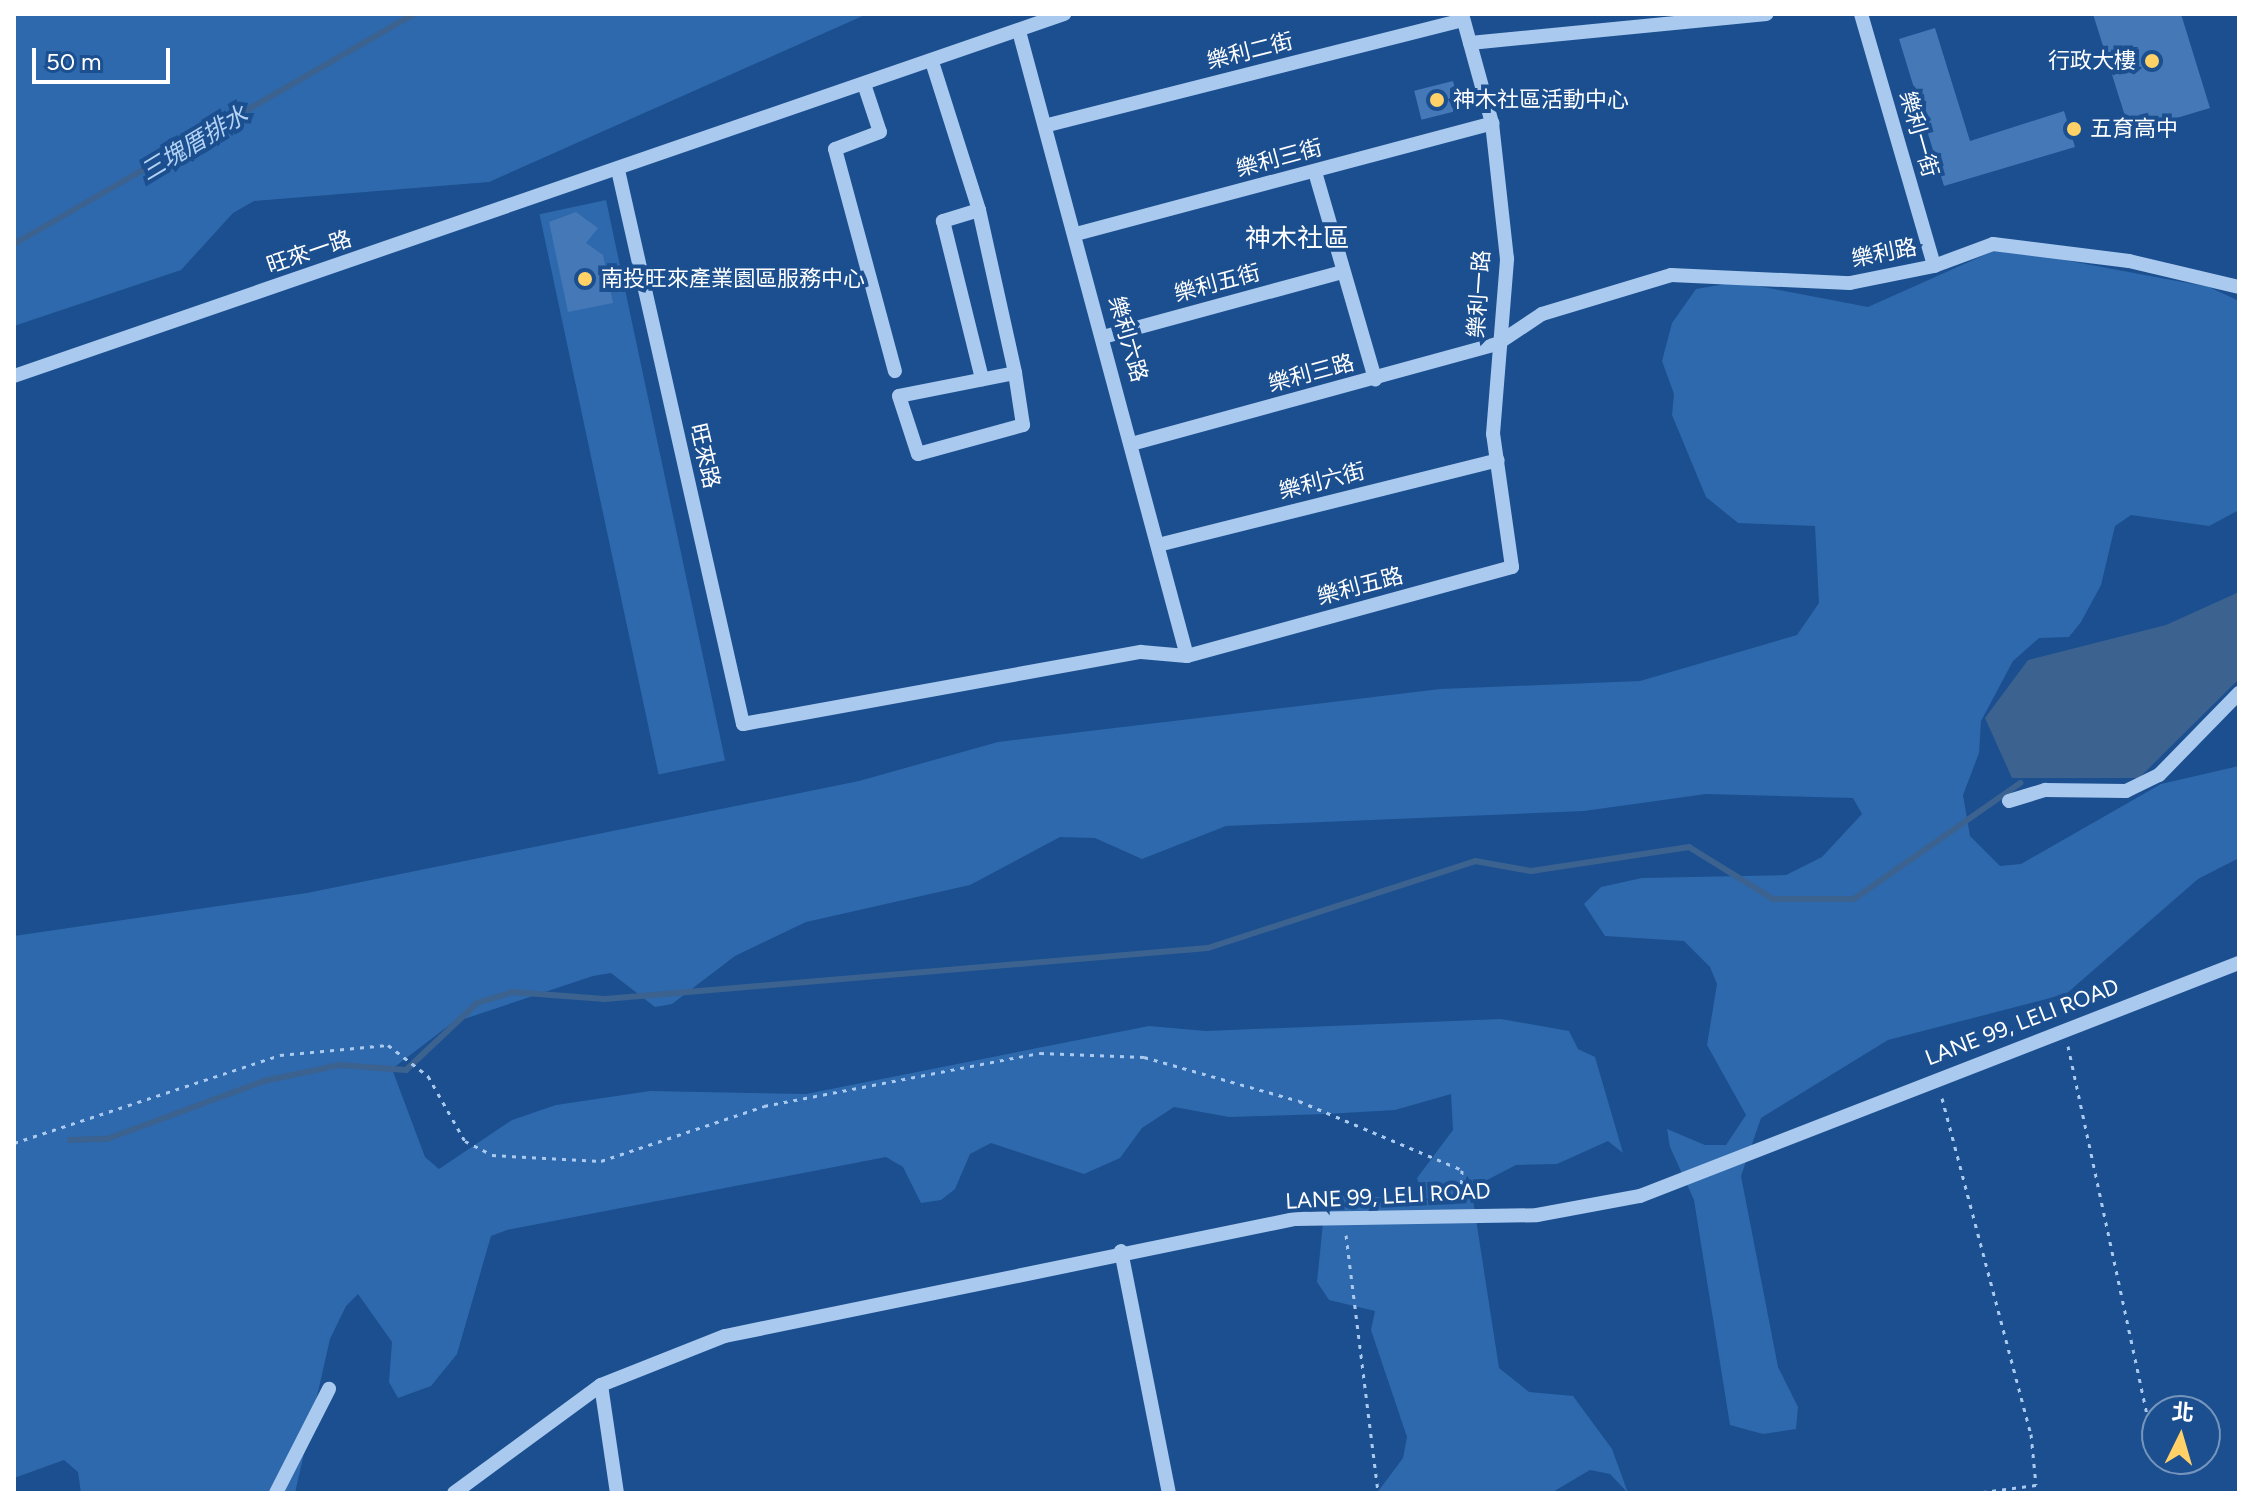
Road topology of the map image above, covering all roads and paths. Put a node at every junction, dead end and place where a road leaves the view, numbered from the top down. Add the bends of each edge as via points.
1 (1045, 14) edge
2 (1064, 14) edge
3 (1767, 14) edge
4 (1861, 14) edge
5 (1462, 17) edge
6 (1020, 35) junction
7 (1470, 43) junction
8 (933, 65) junction
9 (865, 87) junction
10 (1492, 123) junction
11 (1048, 125) junction
12 (618, 170) junction
13 (1315, 172) junction
14 (979, 210) junction
15 (1076, 234) junction
16 (1934, 266) junction
17 (1342, 272) junction
18 (2239, 287) edge
19 (1103, 337) junction
20 (1497, 344) junction
21 (895, 371) dead end
22 (1015, 373) junction
23 (14, 376) edge
24 (982, 379) junction
25 (1375, 379) junction
26 (1135, 443) junction
27 (1498, 460) junction
28 (1512, 533) joint
29 (1158, 545) junction
30 (1187, 656) junction
31 (2239, 693) edge
32 (2009, 801) dead end
33 (2239, 963) edge
34 (2065, 1028) junction
35 (1937, 1079) junction
36 (14, 1143) edge
37 (1460, 1211) junction
38 (1344, 1217) junction
39 (1121, 1251) junction
40 (601, 1385) junction
41 (329, 1389) dead end
42 (2143, 1395) edge
43 (276, 1493) edge
44 (454, 1493) edge
45 (617, 1493) edge
46 (1169, 1493) edge
47 (1378, 1493) edge
48 (1976, 1493) edge

1 - 6 street
2 - 6 street
3 - 7 street
4 - 16 street, 樂利一街
5 - 7 street, 樂利一路
5 - 11 street, 樂利二街
6 - 8 street
6 - 11 street, 樂利六路
7 - 10 street, 樂利一路
8 - 9 street
8 - 14 street
9 - 12 street
9 - 21 street via 880,132 835,149
10 - 13 street, 樂利三街
10 - 20 street, 樂利一路 via 1507,259
11 - 15 street, 樂利六路
12 - 23 street, 旺來一路
12 - 30 street, 旺來路 via 743,724 1141,652
13 - 15 street, 樂利三街
13 - 17 street
14 - 22 street
14 - 24 street via 943,221
15 - 19 street, 樂利六路
16 - 18 street, 樂利路 via 1993,244 2129,261
16 - 20 street, 樂利路 via 1850,283 1671,275 1542,314
17 - 19 street, 樂利五街
17 - 25 street
19 - 26 street, 樂利六路
20 - 25 street, 樂利三路
20 - 27 street, 樂利一路
22 - 24 street
22 - 24 street via 1023,425 918,454 899,396
25 - 26 street, 樂利三路
26 - 29 street, 樂利六路
27 - 28 street, 樂利一路
27 - 29 street, 樂利六街
28 - 30 street, 樂利五路 via 1512,567
29 - 30 street, 樂利六路
31 - 32 street via 2159,775 2126,791 2045,790
33 - 34 street, LANE 99, LELI ROAD
34 - 35 street, LANE 99, LELI ROAD
34 - 42 path
35 - 37 street, LANE 99, LELI ROAD via 1640,1196 1537,1215
35 - 48 path via 2031,1434 2036,1485
36 - 37 path via 280,1055 388,1045 428,1076 465,1141 492,1155 601,1161 764,1106 1040,1053 1144,1057 1299,1101 1462,1170
37 - 38 street, LANE 99, LELI ROAD
38 - 39 street, LANE 99, LELI ROAD
38 - 47 path
39 - 40 street, LANE 99, LELI ROAD via 725,1336
39 - 46 street
40 - 44 street, LANE 99, LELI ROAD
40 - 45 street
41 - 43 street

